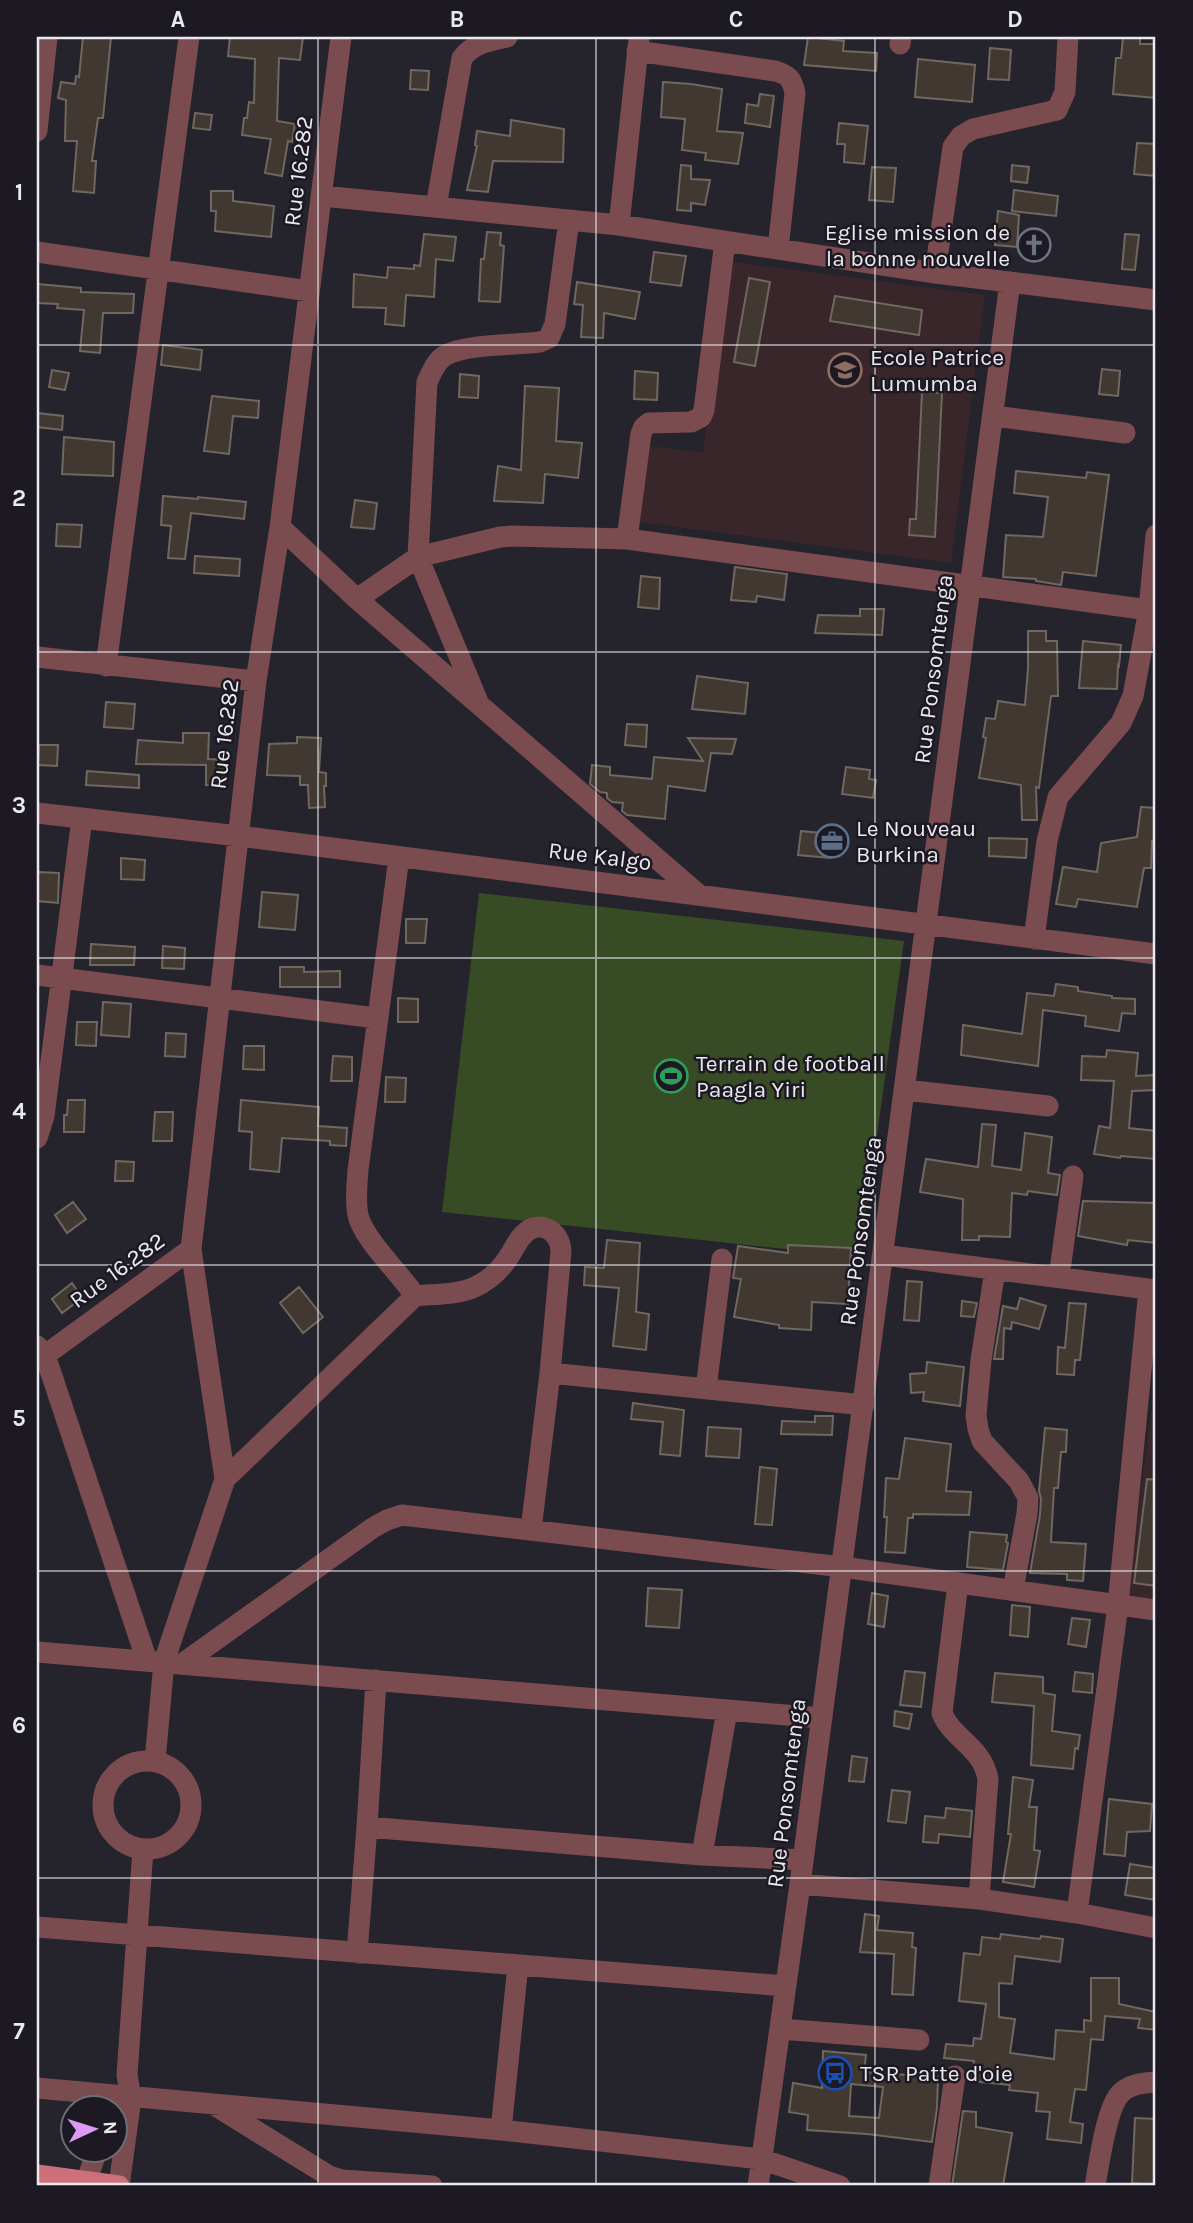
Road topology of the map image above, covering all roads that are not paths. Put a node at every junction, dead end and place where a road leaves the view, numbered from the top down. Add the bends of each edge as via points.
1 (47, 37) edge
2 (189, 37) edge
3 (341, 37) edge
4 (507, 37) edge
5 (1068, 37) edge
6 (638, 44) edge
7 (37, 131) edge
8 (322, 196) junction
9 (436, 207) junction
10 (569, 220) junction
11 (619, 225) junction
12 (725, 241) junction
13 (778, 249) junction
14 (37, 252) edge
15 (158, 269) junction
16 (934, 273) junction
17 (1010, 282) junction
18 (309, 291) junction
19 (1156, 300) edge
20 (994, 416) junction
21 (1125, 433) dead end
22 (279, 527) junction
23 (1156, 535) edge
24 (627, 539) junction
25 (418, 557) junction
26 (971, 584) junction
27 (357, 599) junction
28 (1153, 610) edge
29 (37, 657) edge
30 (106, 666) junction
31 (256, 681) junction
32 (478, 702) junction
33 (37, 813) edge
34 (82, 818) junction
35 (239, 836) junction
36 (399, 857) junction
37 (699, 895) junction
38 (926, 925) junction
39 (1034, 939) junction
40 (1156, 954) edge
41 (37, 975) edge
42 (61, 978) junction
43 (219, 998) junction
44 (376, 1018) junction
45 (905, 1090) junction
46 (1048, 1106) dead end
47 (37, 1138) edge
48 (1073, 1176) dead end
49 (191, 1249) junction
50 (883, 1255) junction
51 (722, 1259) dead end
52 (995, 1270) junction
53 (1059, 1278) junction
54 (1153, 1289) edge
55 (415, 1296) junction
56 (39, 1354) edge
57 (550, 1373) junction
58 (706, 1389) junction
59 (864, 1405) junction
60 (225, 1479) junction
61 (531, 1530) junction
62 (842, 1566) junction
63 (958, 1583) junction
64 (1013, 1590) junction
65 (1118, 1605) junction
66 (1156, 1610) edge
67 (37, 1652) edge
68 (164, 1662) junction
69 (376, 1680) junction
70 (727, 1710) junction
71 (822, 1718) junction
72 (155, 1761) junction
73 (368, 1827) junction
74 (143, 1849) junction
75 (702, 1855) junction
76 (803, 1860) junction
77 (800, 1884) junction
78 (979, 1899) junction
79 (1077, 1913) junction
80 (37, 1927) edge
81 (1156, 1928) edge
82 (137, 1935) junction
83 (357, 1953) junction
84 (518, 1965) junction
85 (786, 1986) junction
86 (781, 2028) junction
87 (919, 2040) dead end
88 (955, 2077) dead end
89 (1156, 2082) edge
90 (37, 2088) edge
91 (78, 2094) edge
92 (121, 2094) edge
93 (130, 2100) edge
94 (211, 2103) junction
95 (501, 2130) junction
96 (761, 2159) junction
97 (92, 2164) edge
98 (119, 2164) edge
99 (37, 2175) edge
100 (85, 2183) edge
101 (119, 2186) edge
102 (432, 2186) edge
103 (758, 2186) edge
104 (840, 2186) edge
105 (939, 2186) edge
106 (1095, 2186) edge

1 - 7 street
2 - 15 street
3 - 8 street, Rue 16.282
4 - 9 street via 478,44 462,58
5 - 16 street via 1065,92 1057,110 973,129 953,147
6 - 11 street
6 - 13 street via 775,71 792,80 795,93
8 - 9 street
8 - 18 street, Rue 16.282
9 - 10 street
10 - 11 street
10 - 25 street via 555,324 549,338 460,350 434,366 427,382
11 - 12 street
12 - 13 street
12 - 24 street via 704,410 691,422 644,427
13 - 16 street
14 - 15 street
15 - 18 street
15 - 30 street
16 - 17 street
17 - 19 street
17 - 20 street, Rue Ponsomtenga
18 - 22 street, Rue 16.282
20 - 21 street
20 - 26 street, Rue Ponsomtenga
22 - 27 street
22 - 31 street, Rue 16.282
23 - 28 street
24 - 25 street via 500,537
24 - 26 street
25 - 27 street
25 - 32 street
26 - 28 street
26 - 38 street, Rue Ponsomtenga
27 - 32 street
28 - 39 street via 1133,696 1121,723 1058,797
29 - 30 street
30 - 31 street
31 - 35 street, Rue 16.282
32 - 37 street
33 - 34 street, Rue Kalgo
34 - 35 street, Rue Kalgo
34 - 42 street
35 - 36 street, Rue Kalgo
35 - 43 street, Rue 16.282
36 - 37 street, Rue Kalgo
36 - 44 street
37 - 38 street, Rue Kalgo
38 - 39 street, Rue Kalgo
38 - 45 street, Rue Ponsomtenga
39 - 40 street, Rue Kalgo
41 - 42 street
42 - 43 street
42 - 47 street via 44,1116
43 - 44 street
43 - 49 street, Rue 16.282
44 - 55 street via 358,1171 358,1216
45 - 46 street
45 - 50 street, Rue Ponsomtenga
48 - 53 street
49 - 56 street, Rue 16.282
49 - 60 street
50 - 52 street
50 - 59 street, Rue Ponsomtenga
51 - 58 street
52 - 53 street
52 - 64 street via 976,1415 982,1441 1019,1481 1028,1498
53 - 54 street
54 - 65 street
55 - 57 street via 463,1292 477,1286 507,1260 523,1235 539,1227 553,1231 561,1251
55 - 60 street
56 - 68 street
57 - 58 street
57 - 61 street
58 - 59 street
59 - 62 street, Rue Ponsomtenga
60 - 68 street
61 - 62 street
61 - 68 street via 402,1515 387,1520
62 - 63 street
62 - 71 street, Rue Ponsomtenga
63 - 64 street
63 - 78 street via 942,1713 985,1765 988,1779
64 - 65 street
65 - 66 street
65 - 79 street
67 - 68 street
68 - 69 street
68 - 72 street
69 - 70 street
69 - 73 street
70 - 71 street
70 - 75 street
71 - 76 street, Rue Ponsomtenga
72 - 74 street via 185,1780 192,1809 178,1839 163,1848
72 - 74 street via 130,1764 105,1790 107,1826 118,1839
73 - 75 street
73 - 83 street
74 - 82 street
75 - 76 street
76 - 77 street, Rue Ponsomtenga
77 - 78 street
77 - 85 street, Rue Ponsomtenga
78 - 79 street
79 - 81 street
80 - 82 street
82 - 83 street
82 - 92 street via 127,2075
83 - 84 street
84 - 85 street
84 - 95 street
85 - 86 street, Rue Ponsomtenga
86 - 87 street
86 - 96 street, Rue Ponsomtenga
88 - 105 street
89 - 106 street via 1140,2083 1122,2092 1112,2104
90 - 91 street
93 - 94 street
94 - 95 street
94 - 102 street via 329,2176
95 - 96 street
96 - 103 street, Rue Ponsomtenga
96 - 104 street
97 - 100 street
98 - 101 street
99 - 100 main road
100 - 101 main road

